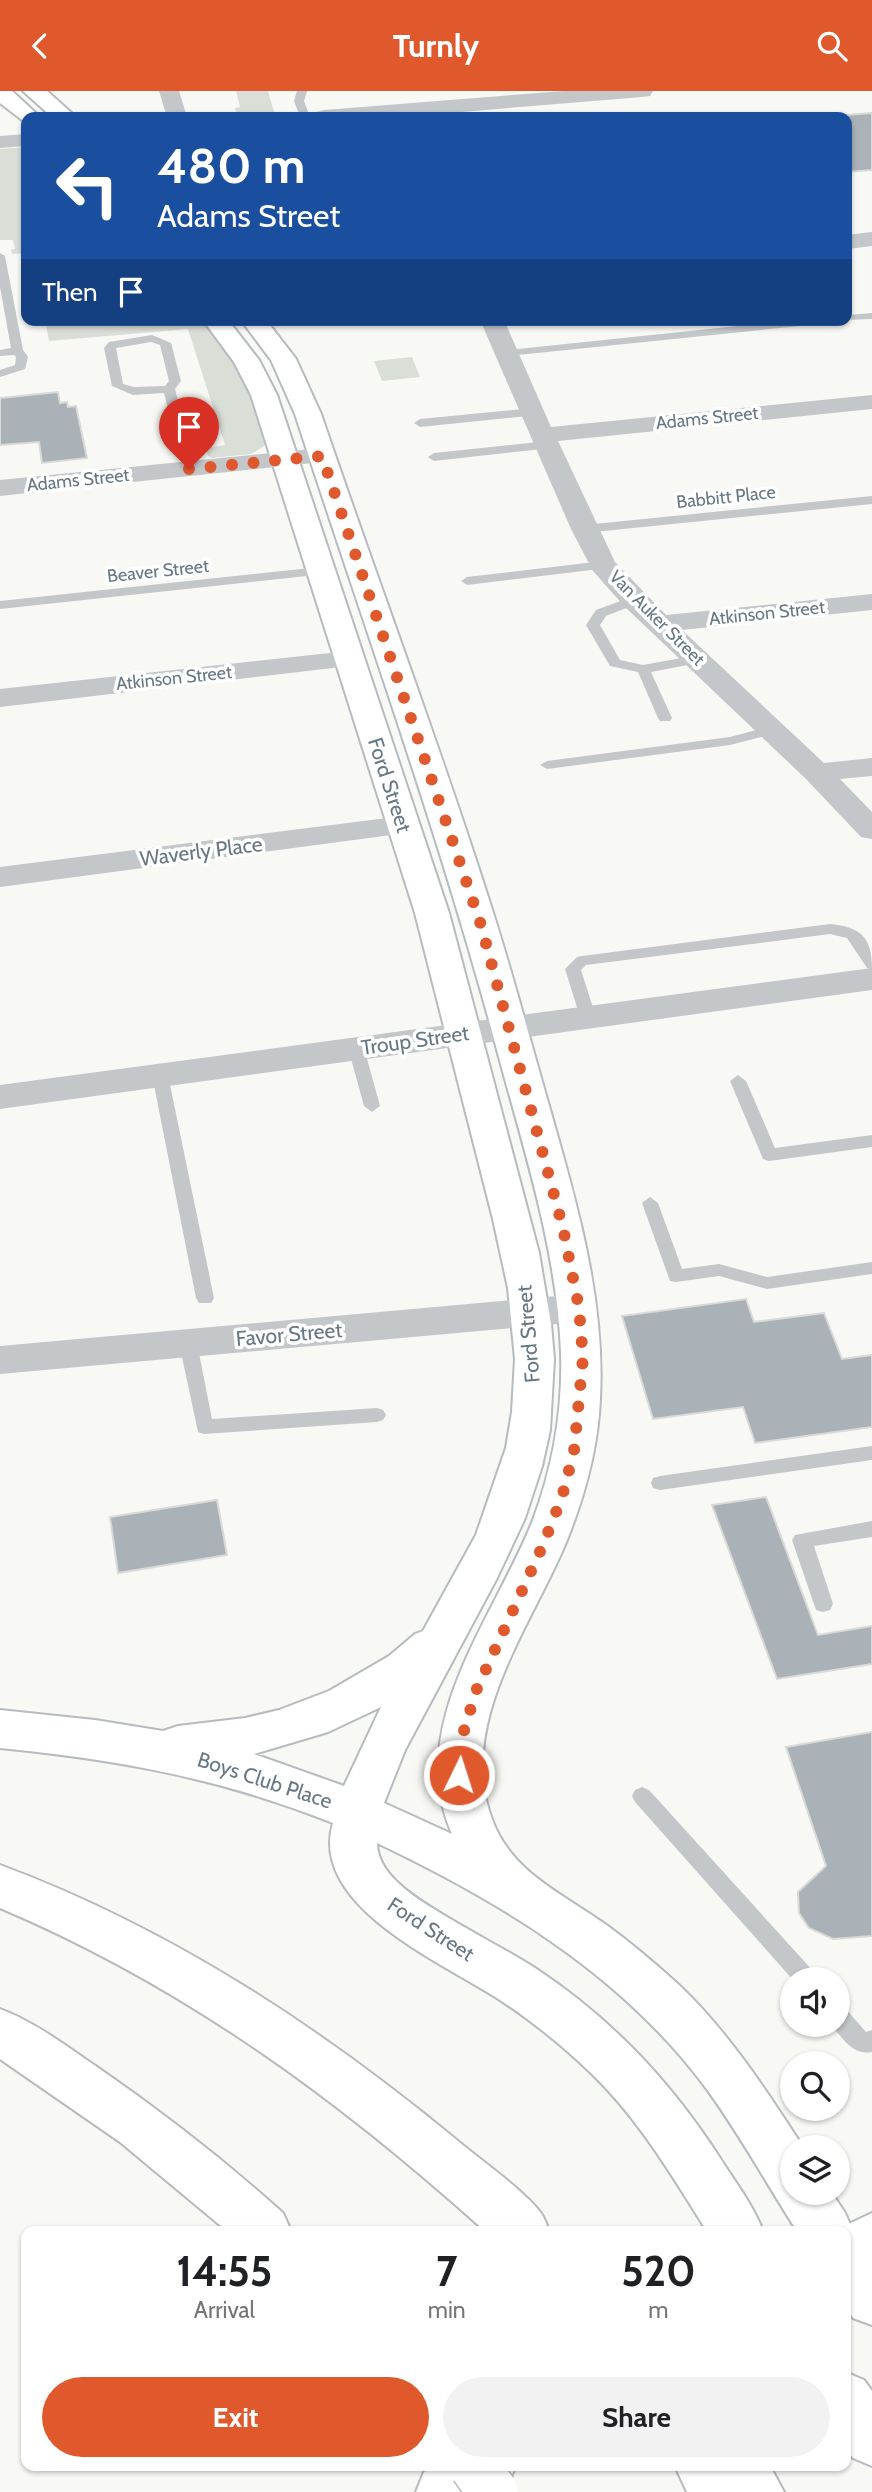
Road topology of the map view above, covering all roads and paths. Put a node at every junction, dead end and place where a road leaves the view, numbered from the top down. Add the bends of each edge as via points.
1 (34, 91) edge
2 (169, 91) edge
3 (302, 91) edge
4 (642, 91) edge
5 (0, 92) edge
6 (23, 112) edge
7 (59, 112) edge
8 (175, 112) edge
9 (303, 112) edge
10 (385, 112) edge
11 (21, 140) edge
12 (0, 142) edge
13 (872, 239) edge
14 (852, 241) edge
15 (0, 256) edge
16 (872, 316) edge
17 (852, 318) edge
18 (219, 326) edge
19 (257, 326) edge
20 (495, 326) edge
21 (770, 326) edge
22 (17, 351) junction
23 (0, 353) edge
24 (507, 353) junction
25 (0, 374) edge
26 (169, 389) junction
27 (872, 402) edge
28 (420, 423) dead end
29 (541, 431) junction
30 (322, 456) junction
31 (434, 457) dead end
32 (285, 460) junction
33 (189, 469) junction
34 (0, 488) edge
35 (872, 500) edge
36 (584, 529) junction
37 (603, 565) junction
38 (320, 571) junction
39 (467, 581) dead end
40 (634, 600) junction
41 (872, 602) edge
42 (0, 605) edge
43 (662, 624) junction
44 (348, 659) junction
45 (698, 659) junction
46 (643, 669) junction
47 (0, 698) edge
48 (665, 718) dead end
49 (772, 730) junction
50 (547, 765) dead end
51 (872, 767) edge
52 (817, 773) junction
53 (403, 825) junction
54 (872, 830) edge
55 (0, 877) edge
56 (872, 964) edge
57 (872, 979) edge
58 (587, 1017) junction
59 (509, 1028) junction
60 (463, 1034) junction
61 (356, 1048) junction
62 (160, 1075) junction
63 (738, 1081) dead end
64 (0, 1097) edge
65 (372, 1106) dead end
66 (872, 1141) edge
67 (650, 1203) dead end
68 (872, 1268) edge
69 (205, 1298) dead end
70 (579, 1308) junction
71 (530, 1311) junction
72 (188, 1343) junction
73 (0, 1360) edge
74 (377, 1415) dead end
75 (872, 1453) edge
76 (660, 1483) dead end
77 (872, 1529) edge
78 (823, 1604) dead end
79 (449, 1628) junction
80 (0, 1729) edge
81 (122, 1743) junction
82 (642, 1796) dead end
83 (357, 1812) junction
84 (0, 1887) edge
85 (512, 1889) junction
86 (795, 1967) edge
87 (850, 2030) edge
88 (0, 2032) edge
89 (872, 2041) edge
90 (780, 2158) edge
91 (810, 2205) edge
92 (259, 2226) edge
93 (517, 2226) edge
94 (734, 2226) edge
95 (824, 2226) edge
96 (872, 2239) edge
97 (851, 2253) edge
98 (851, 2266) edge
99 (872, 2299) edge
100 (851, 2408) edge
101 (872, 2439) edge
102 (478, 2471) edge
103 (480, 2471) edge
104 (705, 2471) edge
105 (739, 2471) edge
106 (444, 2492) edge
107 (493, 2492) edge
108 (719, 2492) edge
109 (755, 2492) edge

1 - 7 main road
2 - 8 street
3 - 9 lane via 299,101
4 - 10 street
5 - 6 main road
11 - 12 street
13 - 14 street
15 - 22 lane
16 - 17 lane
18 - 32 main road, Ford Street via 256,377
19 - 30 main road, Ford Street via 293,377
20 - 24 street, Van Auker Street
21 - 24 lane
22 - 23 lane
22 - 25 lane via 21,367
24 - 29 street, Van Auker Street
26 - 26 lane via 175,381 165,343 152,338 110,348 118,386 133,391
26 - 33 lane
27 - 29 street, Adams Street
28 - 29 lane
29 - 31 lane
29 - 36 street, Van Auker Street
30 - 32 street, Adams Street
30 - 59 main road, Ford Street via 471,895
32 - 33 street, Adams Street
32 - 38 main road, Ford Street
33 - 34 street, Adams Street
35 - 36 lane, Babbitt Place
36 - 37 street, Van Auker Street
37 - 39 lane
37 - 40 street, Van Auker Street
38 - 42 lane, Beaver Street
38 - 44 main road, Ford Street
40 - 43 street, Van Auker Street
40 - 46 lane via 601,613 593,625 614,663
41 - 43 street, Atkinson Street
43 - 45 street, Van Auker Street
44 - 47 street, Atkinson Street
44 - 53 main road, Ford Street
45 - 46 lane
45 - 49 street, Van Auker Street
46 - 48 lane
49 - 50 lane via 730,741
49 - 52 street, Van Auker Street
51 - 52 street
52 - 54 street, Van Auker Street
53 - 55 street, Waverly Place
53 - 60 main road, Ford Street
56 - 58 lane via 848,930 830,929 582,961 573,969
57 - 58 street, Troup Street
58 - 59 street, Troup Street
59 - 60 street, Troup Street
59 - 70 main road, Ford Street via 563,1228
60 - 61 street, Troup Street
60 - 71 main road, Ford Street
61 - 62 street, Troup Street
61 - 65 lane
62 - 64 street, Troup Street
62 - 69 lane
63 - 66 lane via 769,1155
67 - 68 lane via 676,1276 719,1270 767,1283
70 - 71 street, Favor Street
70 - 85 main road, Ford Street via 581,1404 562,1497 476,1691 460,1744 459,1775 466,1811 480,1844
71 - 72 street, Favor Street
71 - 79 main road, Ford Street via 534,1399 514,1491 497,1535
72 - 73 street, Favor Street
72 - 74 lane via 204,1427
75 - 76 lane
77 - 78 lane via 802,1540
79 - 81 main road via 408,1665 345,1705 308,1720 202,1744
79 - 83 main road, Ford Street via 382,1751
80 - 81 main road, Boys Club Place
81 - 83 main road, Boys Club Place via 250,1773
82 - 86 lane
83 - 85 main road, Boys Club Place
83 - 94 main road, Ford Street via 352,1851 378,1895 571,2022 622,2068 666,2122
84 - 93 main road via 131,1945 250,2014 365,2094
85 - 90 main road, Ford Street via 604,1951 685,2024 733,2085
87 - 89 lane via 862,2043
88 - 92 main road via 161,2141
91 - 95 main road
96 - 97 main road
98 - 99 main road
100 - 101 main road
102 - 107 main road, bridge
103 - 106 main road
104 - 108 main road
105 - 109 main road

